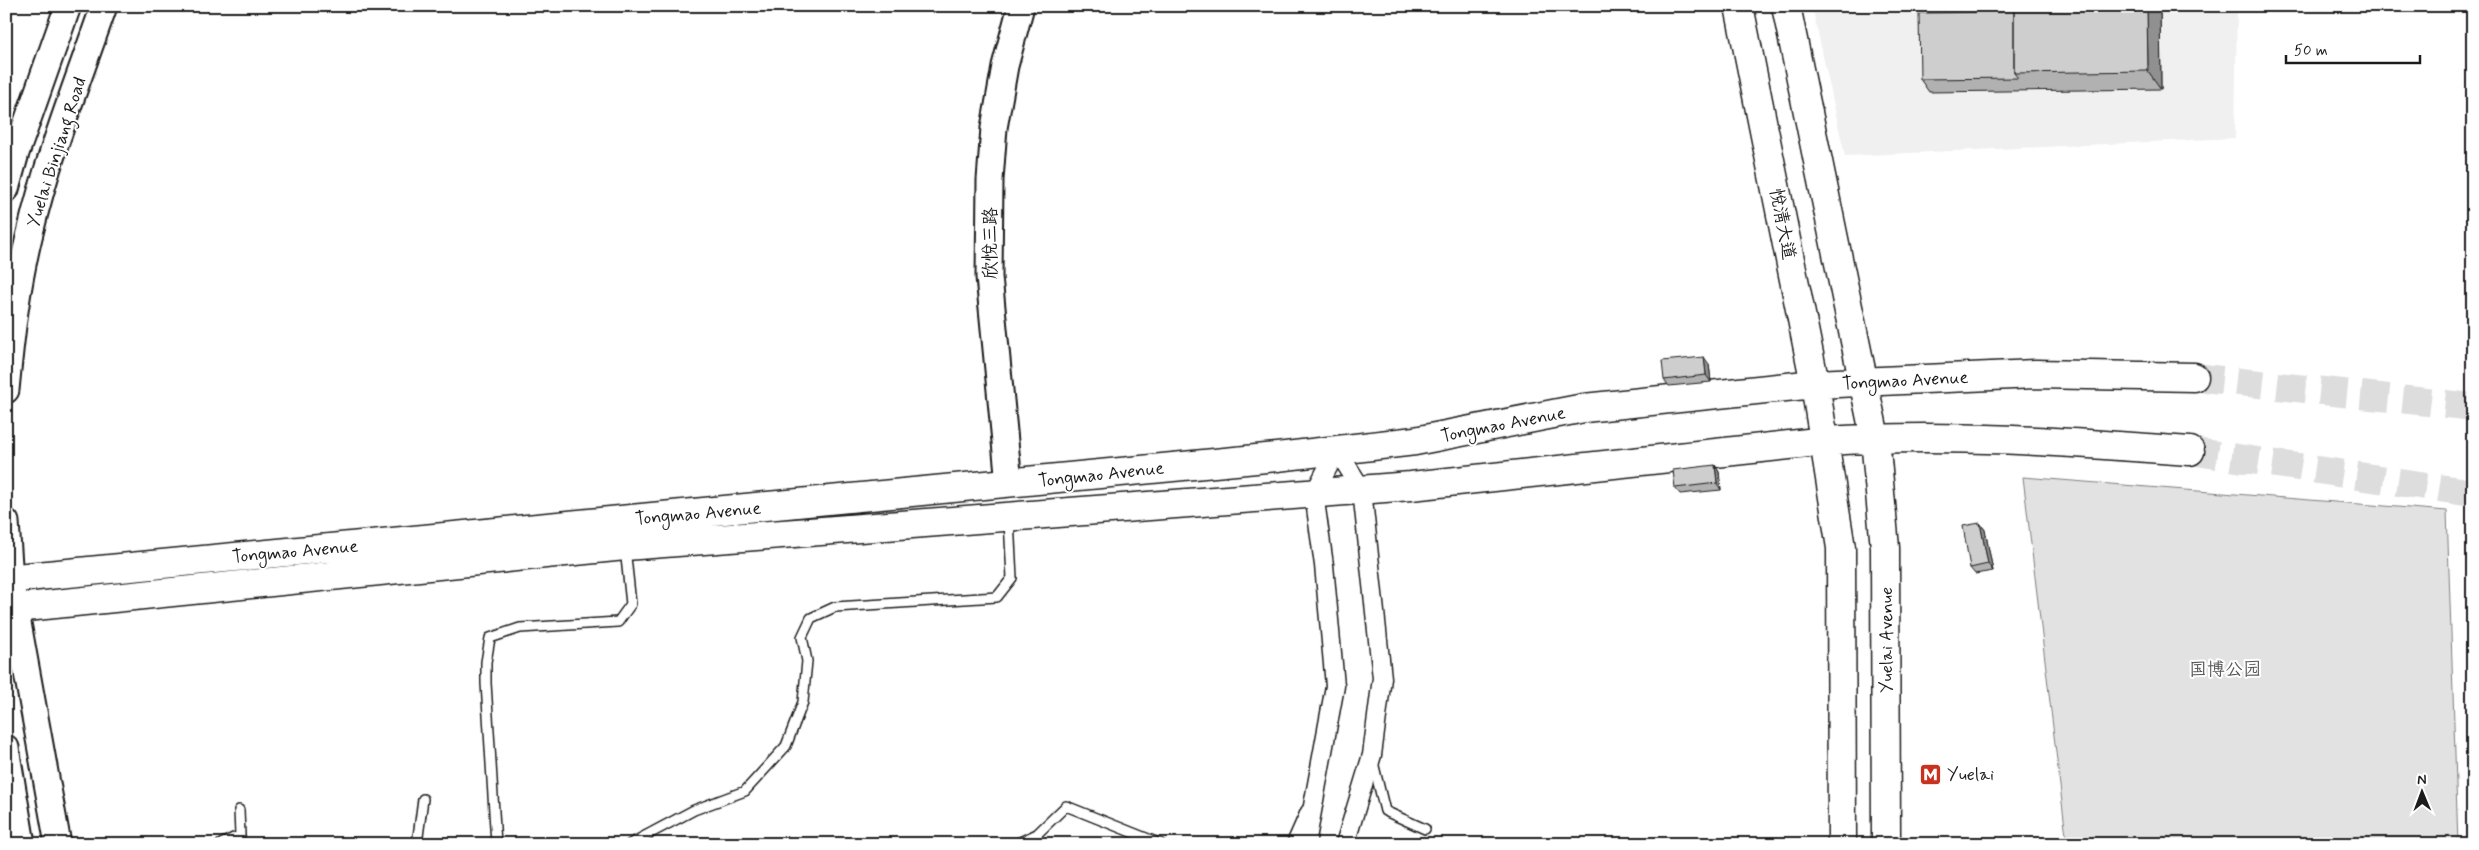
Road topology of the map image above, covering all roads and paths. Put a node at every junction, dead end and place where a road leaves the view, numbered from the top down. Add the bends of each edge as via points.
1 (68, 6) edge
2 (104, 6) edge
3 (1021, 6) edge
4 (1739, 6) edge
5 (1786, 6) edge
6 (6, 189) edge
7 (2194, 377) tunnel mouth
8 (1863, 381) junction
9 (1815, 384) junction
10 (6, 390) edge
11 (1875, 438) junction
12 (1826, 441) junction
13 (1337, 450) junction
14 (2190, 451) tunnel mouth
15 (1009, 483) junction
16 (1362, 490) junction
17 (1314, 494) junction
18 (1008, 517) junction
19 (6, 522) edge
20 (625, 546) junction
21 (8, 579) edge
22 (10, 609) edge
23 (6, 748) edge
24 (1372, 755) junction
25 (1319, 782) junction
26 (424, 799) dead end
27 (240, 810) dead end
28 (1425, 829) dead end
29 (22, 844) edge
30 (58, 844) edge
31 (221, 844) edge
32 (417, 844) edge
33 (496, 844) edge
34 (630, 844) edge
35 (1016, 844) edge
36 (1161, 844) edge
37 (1291, 844) edge
38 (1306, 844) edge
39 (1345, 844) edge
40 (1842, 844) edge
41 (1886, 844) edge

1 - 6 main road, Yuelai Binjiang Road
2 - 10 main road, Yuelai Binjiang Road via 51,158 30,233 13,319
3 - 15 main road, 欣悦三路 via 1005,66 996,119 990,189 989,277
4 - 9 main road, 悦清大道
5 - 8 main road
7 - 8 main road, Tongmao Avenue via 2035,374
8 - 9 main road, Tongmao Avenue
8 - 11 main road
9 - 12 main road, 悦清大道
9 - 13 main road, Tongmao Avenue via 1584,408 1415,441
11 - 12 main road, Tongmao Avenue
11 - 14 main road, Tongmao Avenue via 2039,440
11 - 41 main road, Yuelai Avenue via 1885,548
12 - 16 main road, Tongmao Avenue
12 - 40 main road via 1842,548
13 - 15 main road, Tongmao Avenue
13 - 16 street
13 - 17 street
15 - 21 main road, Tongmao Avenue
16 - 17 main road, Tongmao Avenue
16 - 24 street via 1382,678
17 - 18 main road, Tongmao Avenue
17 - 25 street via 1335,686
18 - 20 main road, Tongmao Avenue
18 - 34 lane via 1012,578 997,597 835,607 811,618 802,637 807,661 803,702 786,746 745,791 694,810
19 - 21 main road
20 - 22 main road, Tongmao Avenue
20 - 33 lane via 631,604 618,622 520,628 490,638 486,682
21 - 22 main road
22 - 30 main road
23 - 29 main road
24 - 28 lane via 1385,811
24 - 39 street
25 - 37 lane
25 - 38 street
26 - 32 lane
27 - 31 lane via 240,835
35 - 36 lane via 1037,834 1066,806

